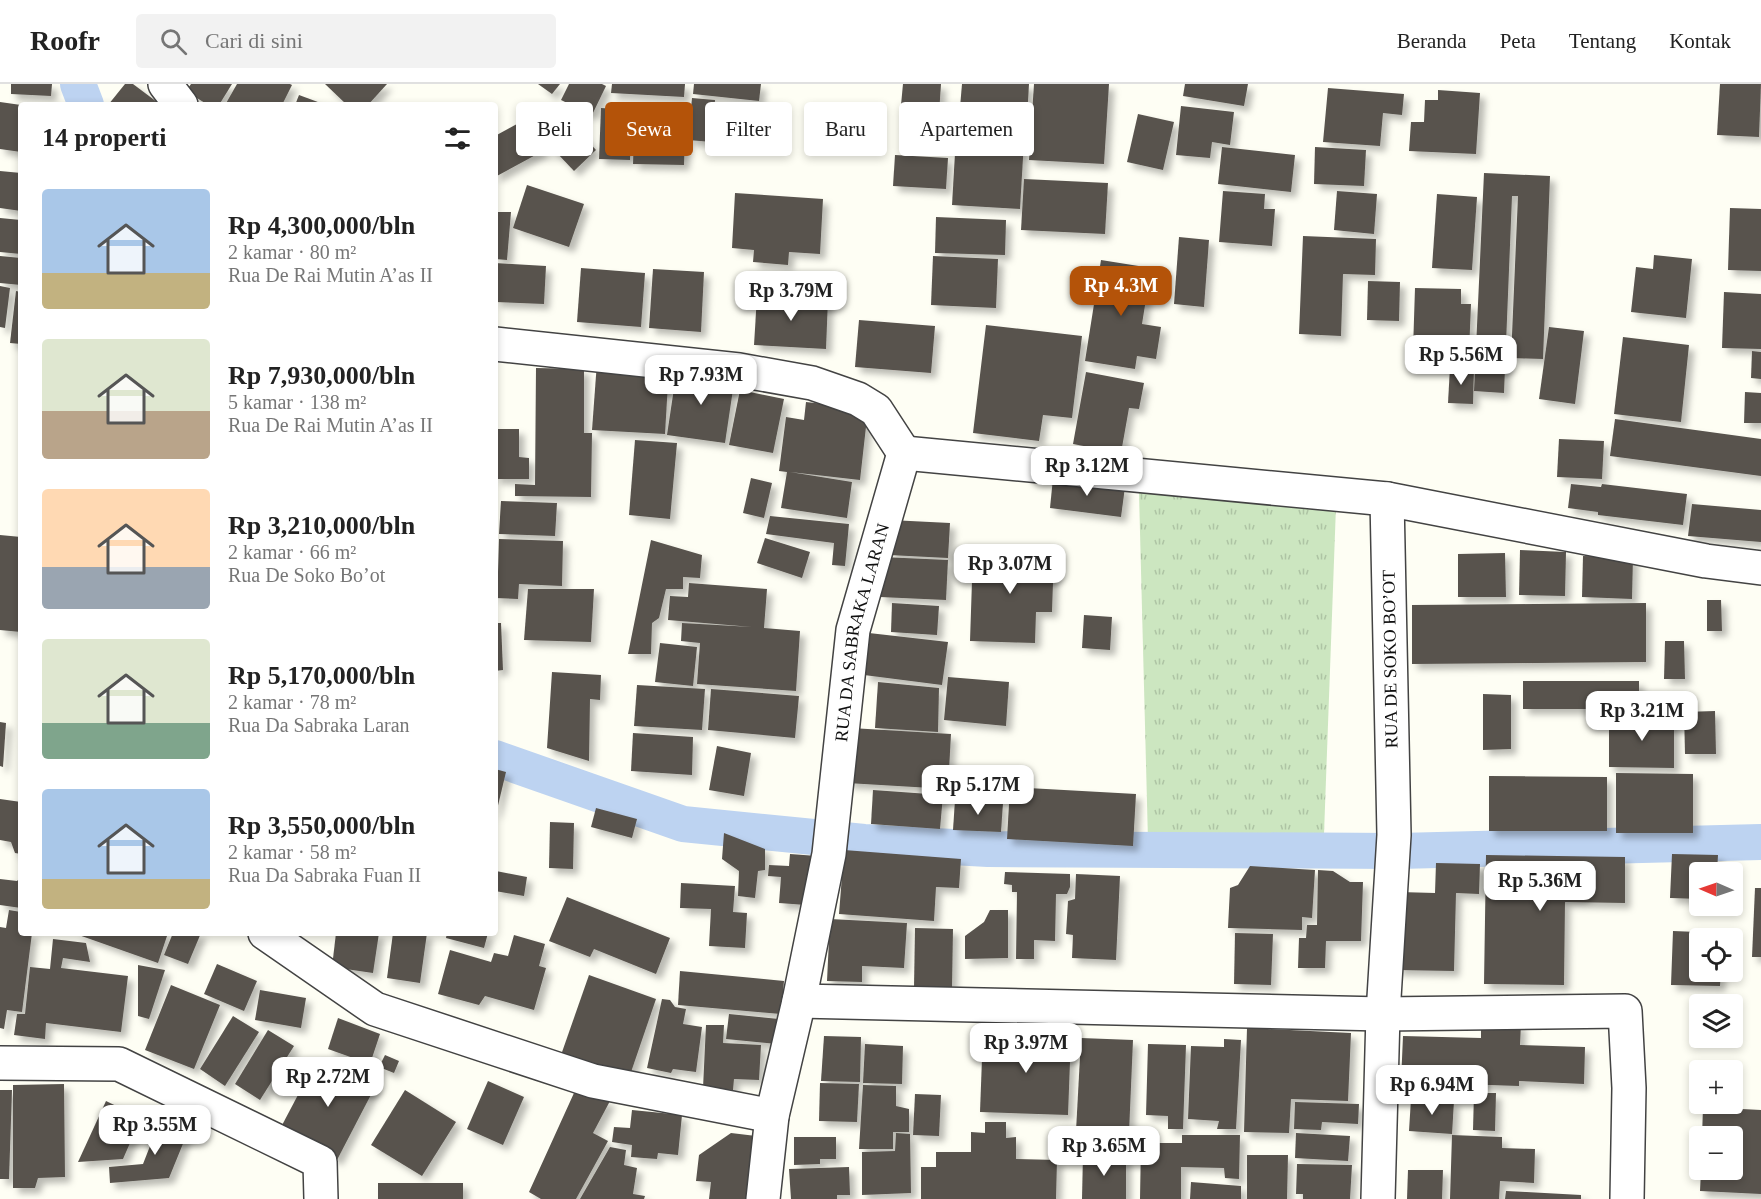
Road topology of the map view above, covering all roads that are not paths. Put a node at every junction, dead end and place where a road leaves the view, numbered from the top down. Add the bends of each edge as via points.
1 (165, 84) edge
2 (179, 102) edge
3 (498, 344) edge
4 (904, 453) junction
5 (1388, 499) junction
6 (1761, 568) edge
7 (269, 936) edge
8 (799, 1001) junction
9 (1383, 1014) junction
10 (0, 1063) edge
11 (772, 1116) junction
12 (321, 1199) edge
13 (763, 1199) edge
14 (1378, 1199) edge
15 (1628, 1199) edge

1 - 2 street
3 - 4 street via 739,370 812,383 858,399 876,410
4 - 5 street
4 - 8 street, RUA DA SABRAKA LARAN via 853,630 829,854
5 - 6 street via 1706,561
5 - 9 street, RUA DE SOKO BO’OT via 1394,835
7 - 11 street via 375,1009 594,1081
8 - 9 street
8 - 11 street
9 - 14 street, RUA DE SOKO BO’OT
9 - 15 street via 1625,1011
10 - 12 street via 119,1064 320,1162
11 - 13 street

